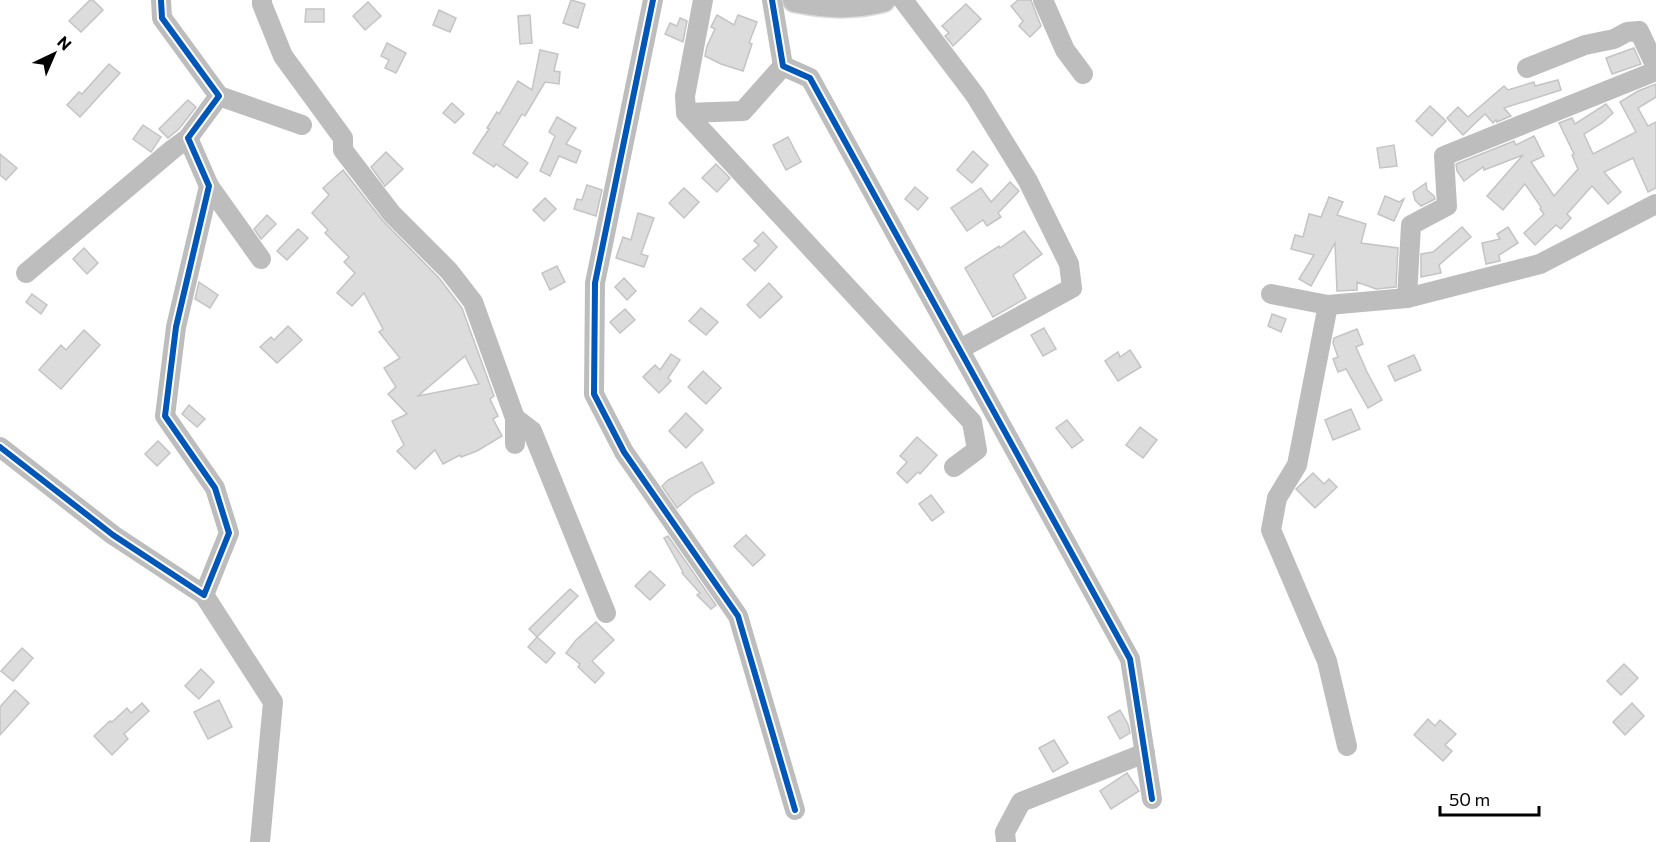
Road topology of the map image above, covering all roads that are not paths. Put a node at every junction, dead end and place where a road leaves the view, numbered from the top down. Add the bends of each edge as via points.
1 (161, 0) edge
2 (262, 0) edge
3 (653, 0) edge
4 (703, 0) edge
5 (772, 0) edge
6 (795, 0) edge
7 (883, 0) edge
8 (903, 0) edge
9 (1043, 0) edge
10 (783, 66) junction
11 (1527, 68) dead end
12 (1656, 69) edge
13 (1083, 74) dead end
14 (219, 96) junction
15 (686, 113) junction
16 (302, 125) dead end
17 (188, 138) junction
18 (209, 186) junction
19 (1656, 204) edge
20 (261, 259) dead end
21 (26, 273) dead end
22 (1271, 294) dead end
23 (1407, 298) junction
24 (1328, 305) junction
25 (960, 349) junction
26 (515, 418) junction
27 (515, 444) dead end
28 (0, 447) edge
29 (954, 467) dead end
30 (204, 595) junction
31 (606, 613) dead end
32 (1347, 746) dead end
33 (1144, 753) junction
34 (1152, 799) dead end
35 (795, 810) dead end
36 (260, 842) edge
37 (1005, 842) edge

1 - 14 street via 162,18
2 - 26 street via 283,56 343,138 343,150 392,214 449,271 473,302
3 - 35 street via 595,283 594,394 624,452 738,616
4 - 15 street via 685,96
5 - 10 street
6 - 7 main road via 861,5
8 - 25 street via 975,95 1028,181 1069,264 1072,288
9 - 13 street via 1065,50
10 - 15 street via 743,111
10 - 25 street via 810,78
11 - 12 street via 1585,45 1639,32
12 - 23 street via 1444,156 1448,206 1411,225
14 - 16 street
14 - 17 street
15 - 29 street via 972,422 977,450
17 - 18 street
17 - 21 street
18 - 20 street
18 - 30 street via 176,327 165,416 215,488 229,533
19 - 23 street via 1540,264
22 - 24 street
23 - 24 street
24 - 32 street via 1297,465 1277,498 1271,530 1327,661
25 - 33 street via 1130,659
26 - 27 street
26 - 31 street via 532,431
28 - 30 street via 112,535
30 - 36 street via 273,702
33 - 34 street
33 - 37 street via 1021,802 1005,832

